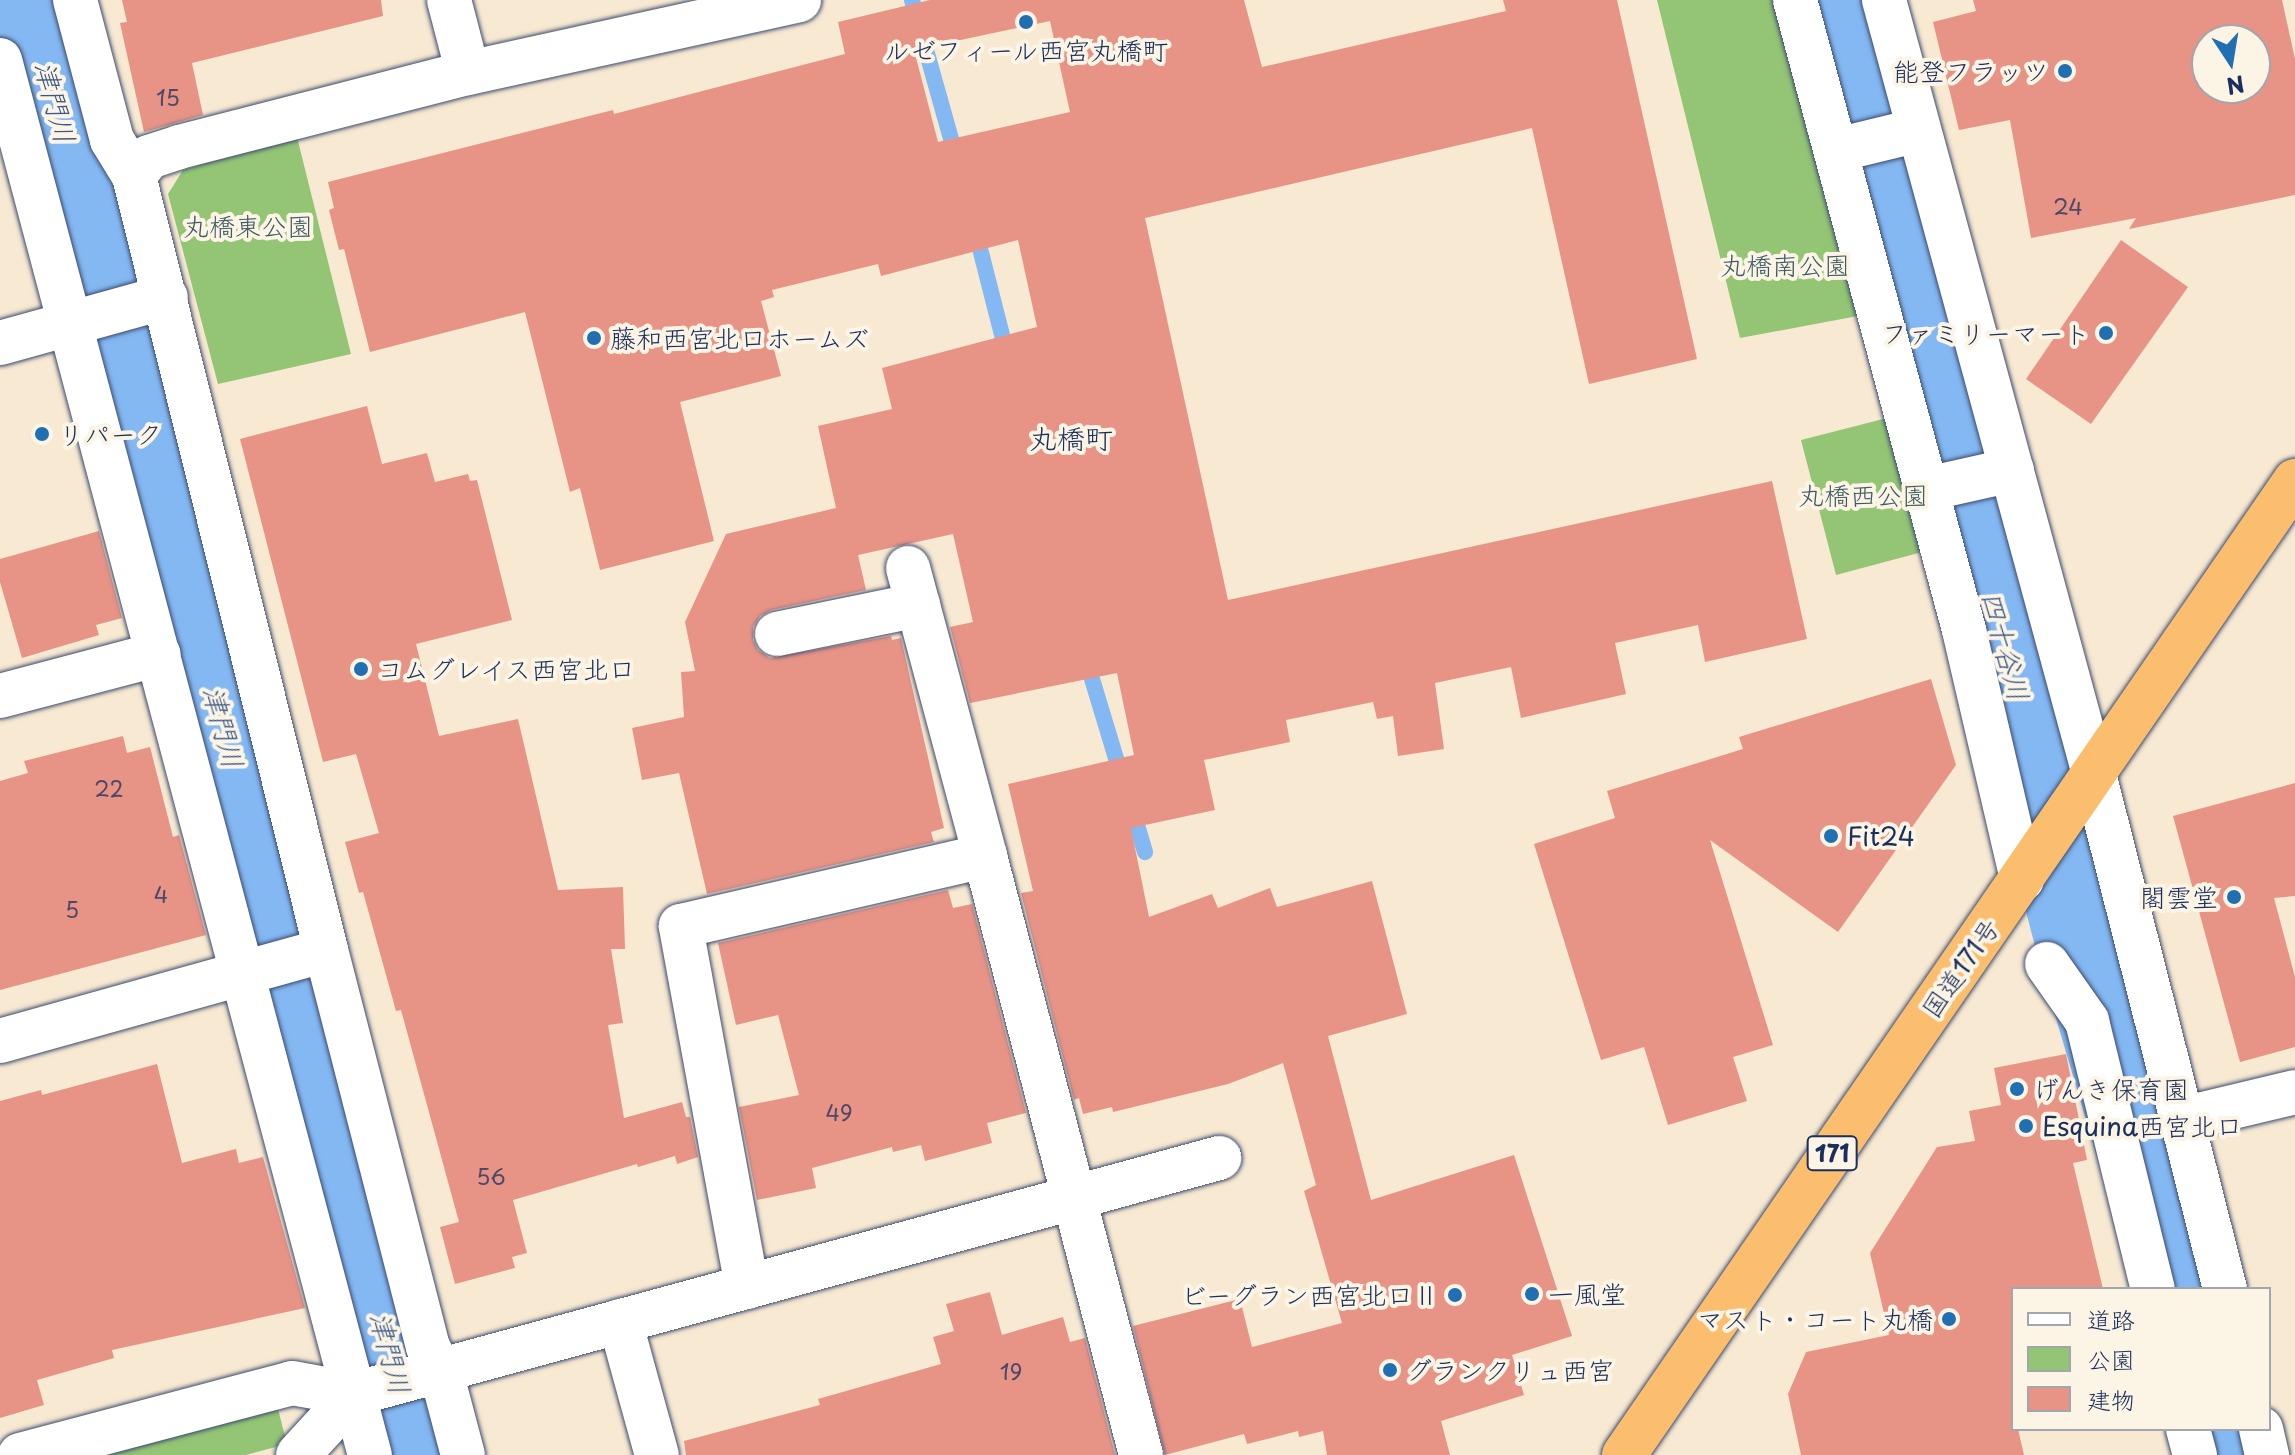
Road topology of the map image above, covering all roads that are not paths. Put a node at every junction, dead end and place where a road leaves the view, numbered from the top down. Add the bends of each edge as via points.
1 (75, 0) edge
2 (449, 0) edge
3 (799, 0) edge
4 (1795, 0) edge
5 (1884, 0) edge
6 (644, 16) edge
7 (0, 60) edge
8 (468, 73) junction
9 (1877, 141) junction
10 (134, 176) junction
11 (153, 301) junction
12 (75, 322) junction
13 (0, 343) edge
14 (2000, 472) junction
15 (2295, 481) edge
16 (1934, 487) junction
17 (777, 634) dead end
18 (159, 654) junction
19 (0, 696) edge
20 (2084, 789) junction
21 (985, 856) junction
22 (2031, 866) junction
23 (326, 950) junction
24 (2047, 964) dead end
25 (243, 976) junction
26 (0, 1041) edge
27 (2295, 1092) edge
28 (2145, 1100) junction
29 (1219, 1158) dead end
30 (1074, 1198) junction
31 (747, 1287) junction
32 (2153, 1287) edge
33 (2224, 1287) edge
34 (620, 1321) junction
35 (435, 1374) junction
36 (363, 1392) junction
37 (2189, 1431) edge
38 (2261, 1431) edge
39 (20, 1455) edge
40 (298, 1455) edge
41 (370, 1455) edge
42 (463, 1455) edge
43 (657, 1455) edge
44 (1141, 1455) edge
45 (1624, 1455) edge
46 (2195, 1455) edge
47 (2267, 1455) edge

1 - 10 street via 112,140
2 - 8 street
3 - 6 street
4 - 9 street
5 - 9 street
6 - 8 street
7 - 12 street
8 - 10 street via 179,147 149,157
9 - 14 street
9 - 16 street
10 - 11 street
11 - 12 street
11 - 23 street
12 - 13 street
12 - 18 street
14 - 16 street
14 - 20 street
15 - 20 highway, 国道171号 / 171
16 - 22 street via 1964,630
17 - 21 street via 913,587
18 - 19 street
18 - 25 street
20 - 22 highway, 国道171号 / 171
20 - 28 street
21 - 30 street
21 - 31 street via 681,926
22 - 45 highway, 国道171号 / 171
23 - 25 street
23 - 35 street
24 - 28 street
25 - 26 street
25 - 36 street
27 - 28 street
28 - 32 street
28 - 33 street
29 - 30 street
30 - 31 street
30 - 44 street
31 - 34 street
34 - 35 street
34 - 43 street
35 - 36 street
35 - 42 street
36 - 39 street via 292,1383
36 - 40 street
36 - 41 street
37 - 46 street
38 - 47 street

